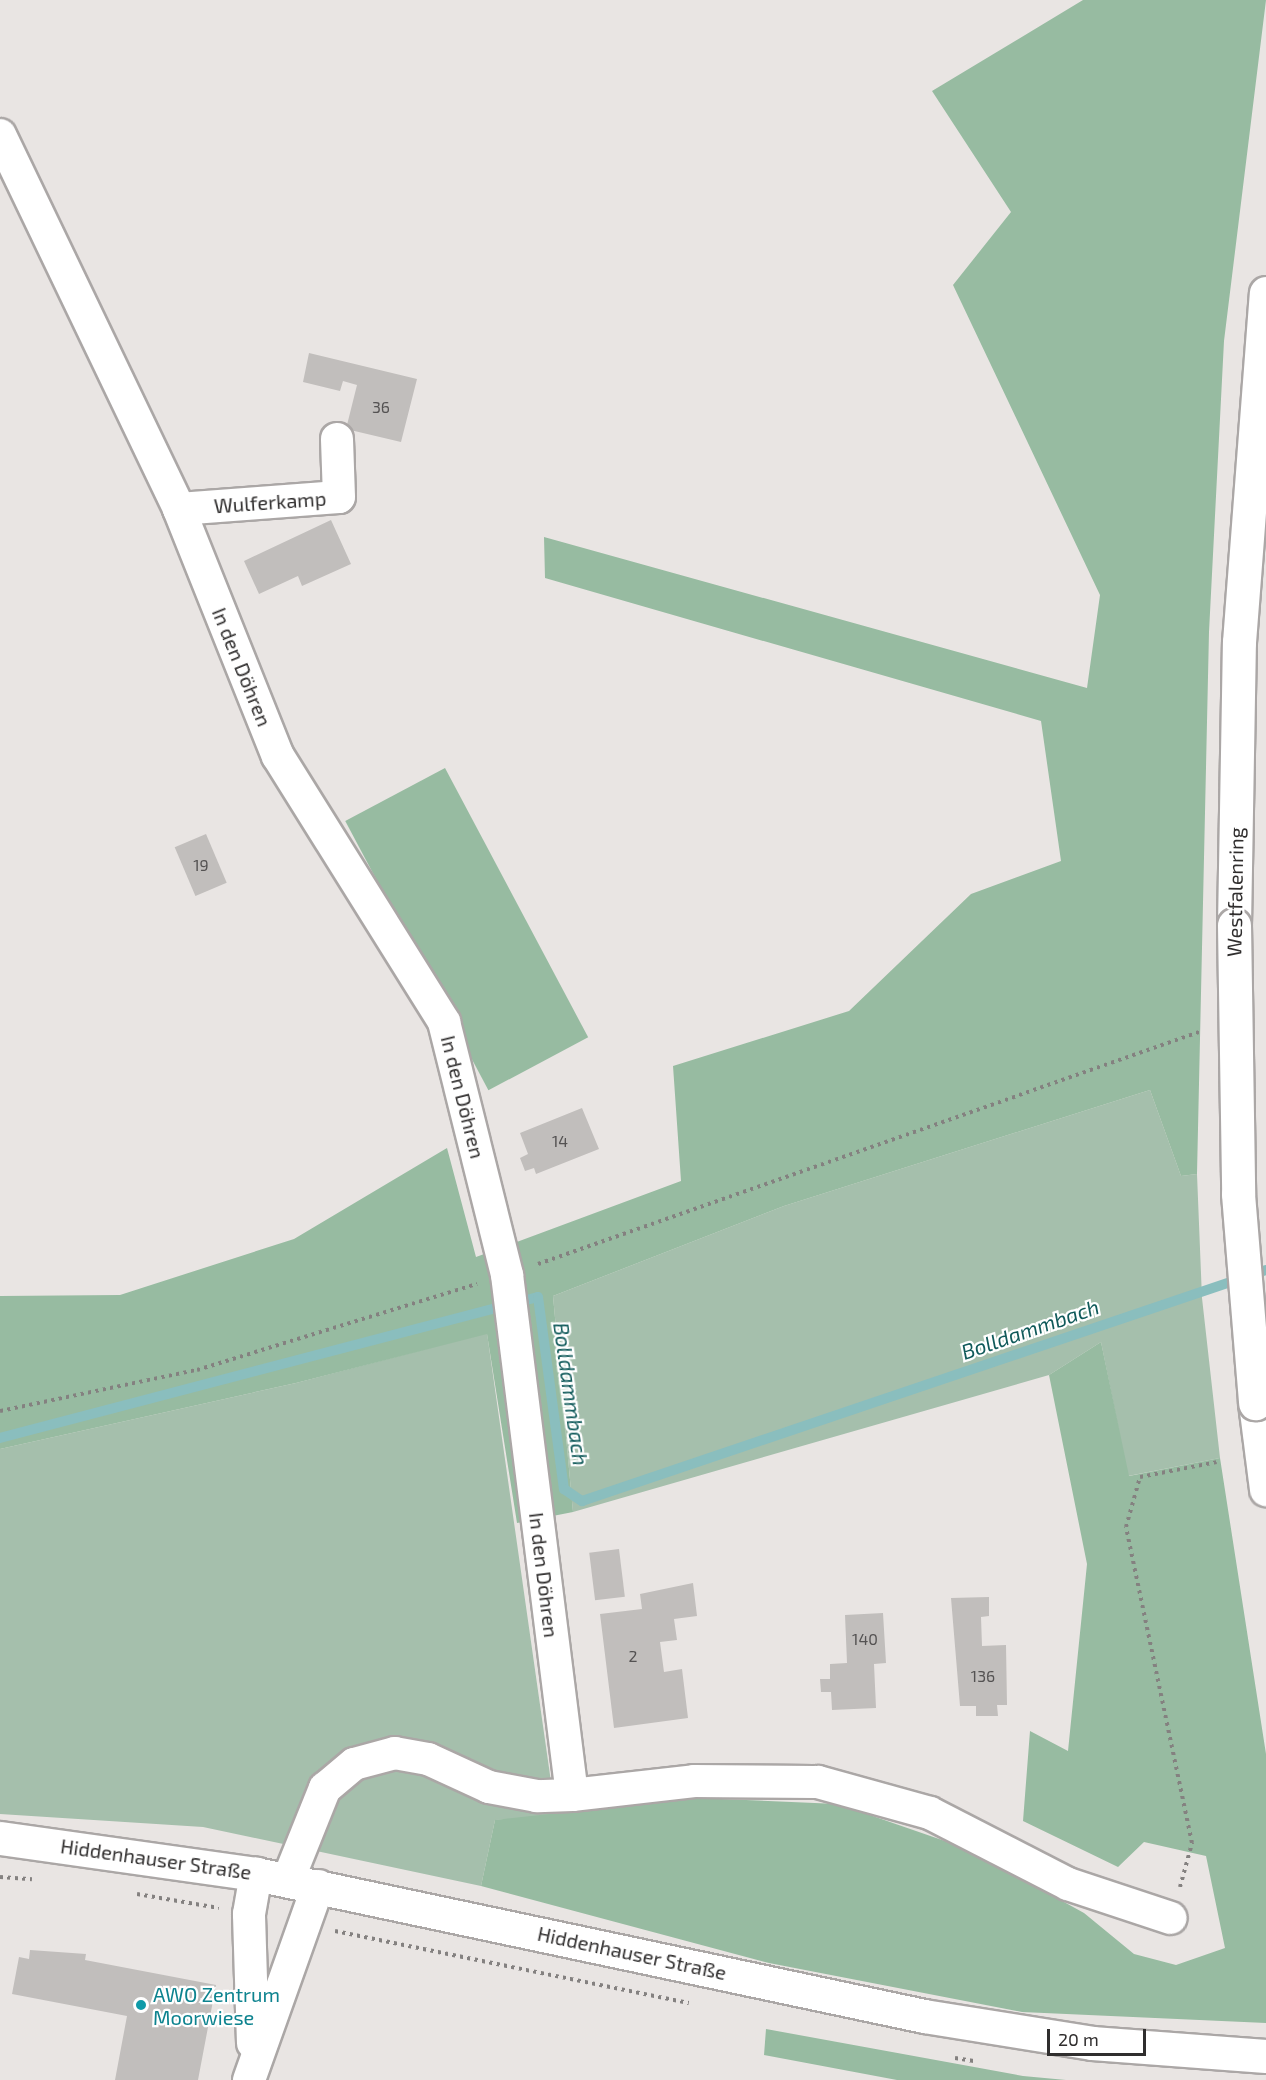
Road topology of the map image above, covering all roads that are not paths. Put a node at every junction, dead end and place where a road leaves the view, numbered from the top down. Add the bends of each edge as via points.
1 (0, 135) edge
2 (1266, 293) edge
3 (337, 439) dead end
4 (179, 509) junction
5 (1266, 1489) edge
6 (572, 1795) junction
7 (0, 1838) edge
8 (256, 1874) junction
9 (303, 1883) junction
10 (1171, 1918) road end
11 (1266, 2056) edge
12 (251, 2069) edge

1 - 4 street, In den Döhren
2 - 5 main road, Westfalenring, bridge via 1239,642 1234,926 1238,1194 1248,1358
3 - 4 street, Wulferkamp via 339,497
4 - 6 street, In den Döhren via 278,756 444,1022 508,1282
6 - 9 street via 489,1786 428,1759 395,1753 354,1764 325,1788
6 - 10 street via 694,1781 818,1782 930,1813 1068,1884
7 - 8 main road, Hiddenhauser Straße
8 - 9 main road, Hiddenhauser Straße
8 - 12 street via 249,1914
9 - 11 main road, Hiddenhauser Straße via 924,2016 1092,2043
9 - 12 street via 305,1925

